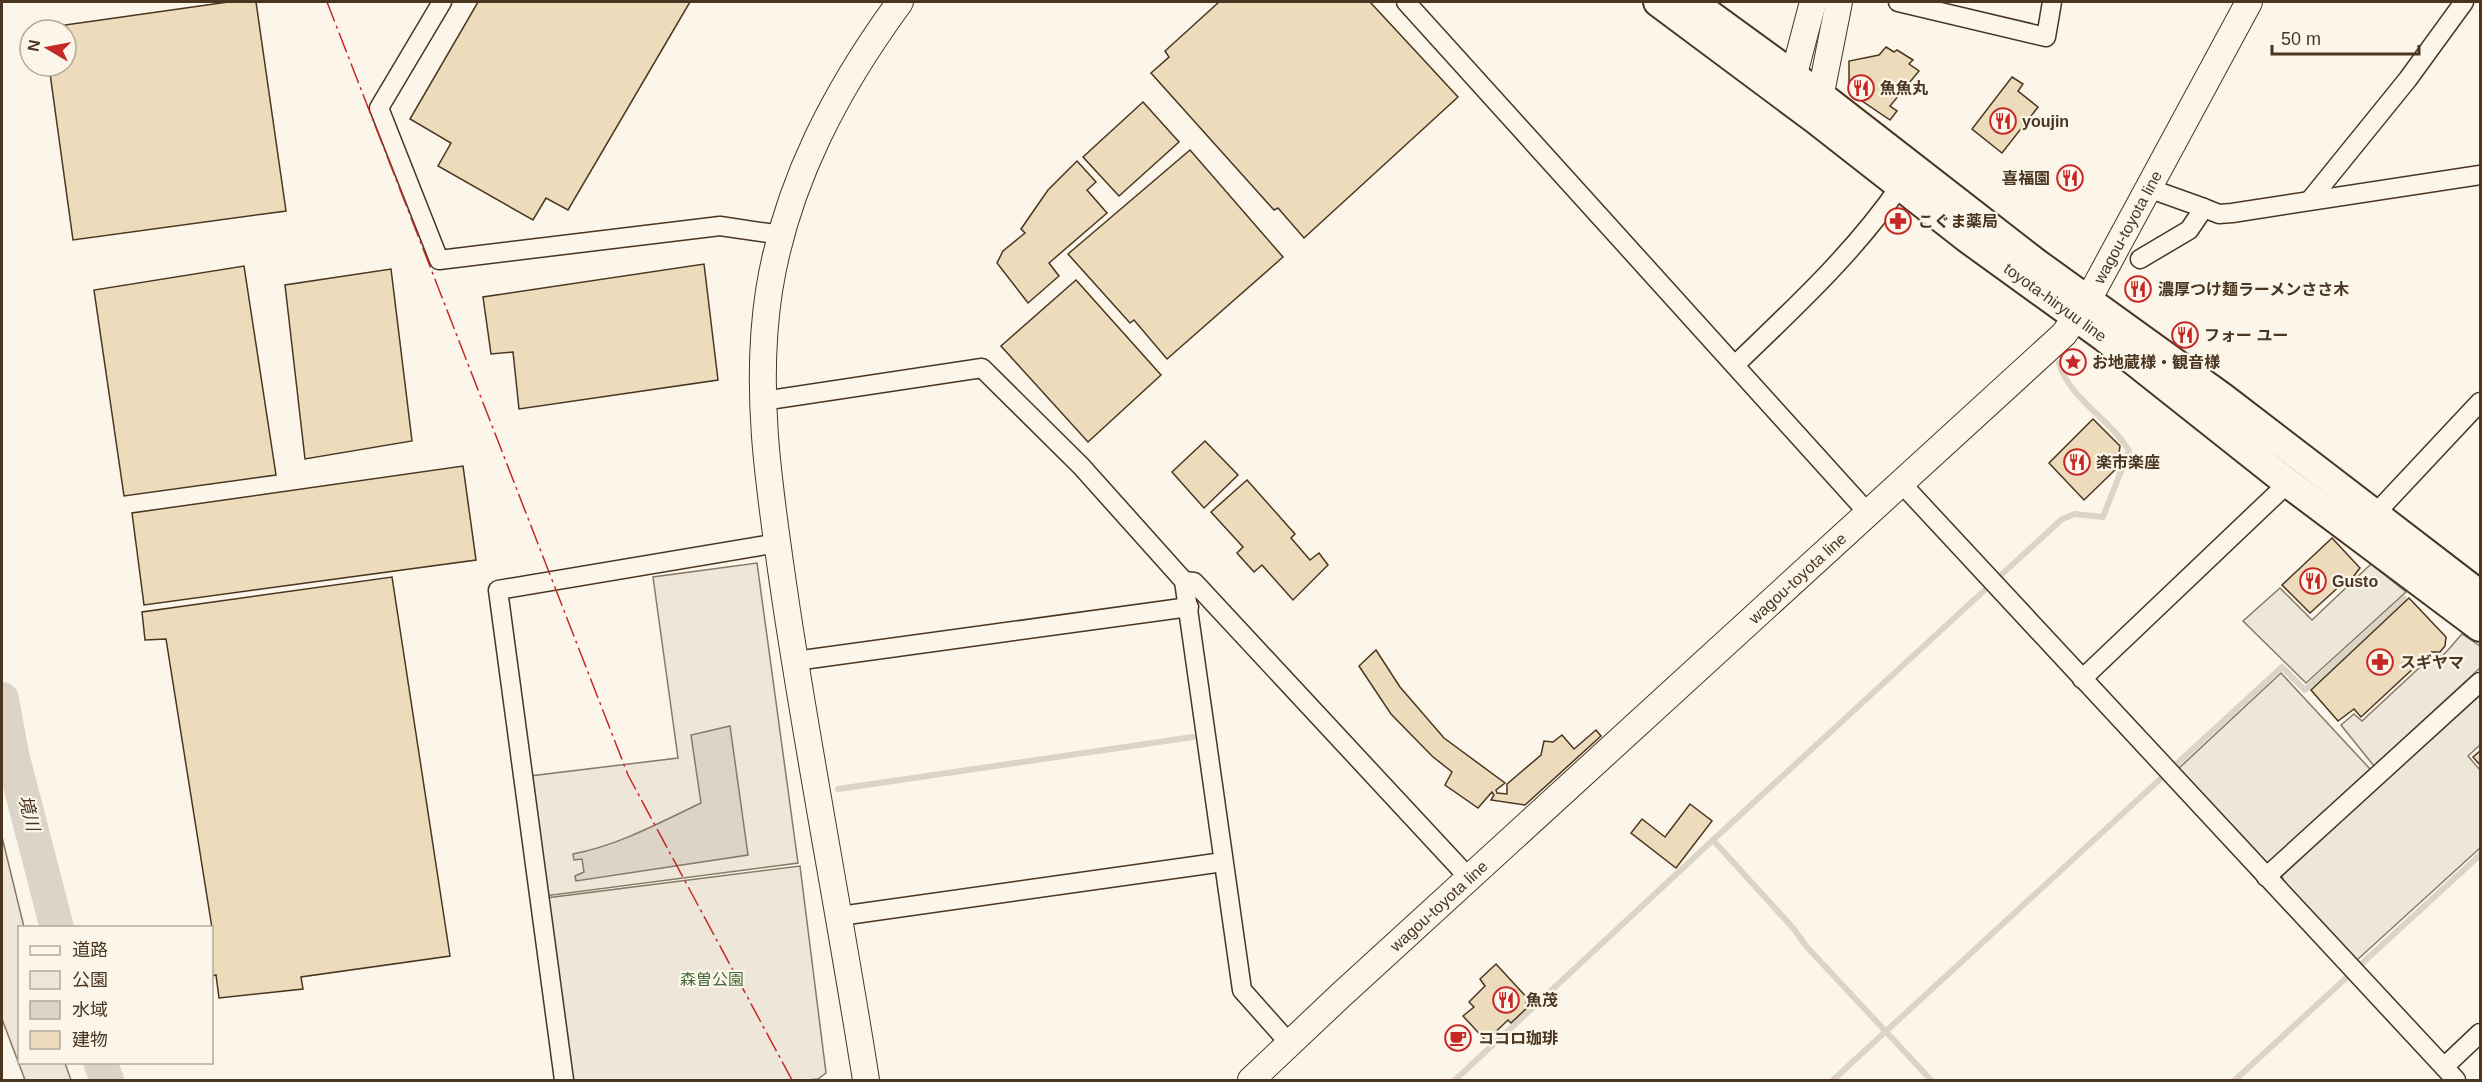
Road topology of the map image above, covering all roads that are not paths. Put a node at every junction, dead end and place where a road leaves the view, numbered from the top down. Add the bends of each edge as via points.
1 (442, 2) edge
2 (900, 2) edge
3 (1406, 2) edge
4 (1658, 2) edge
5 (1692, 2) edge
6 (1813, 2) edge
7 (1839, 2) edge
8 (1898, 2) edge
9 (2052, 2) edge
10 (2249, 2) edge
11 (2464, 2) edge
12 (1790, 87) junction
13 (1818, 107) junction
14 (2481, 175) edge
15 (1900, 186) junction
16 (2148, 188) junction
17 (2310, 200) junction
18 (2204, 208) junction
19 (781, 235) junction
20 (2140, 259) dead end
21 (2082, 309) junction
22 (1735, 365) junction
23 (762, 401) junction
24 (2481, 402) edge
25 (2288, 483) junction
26 (1902, 484) junction
27 (2376, 513) junction
28 (1869, 514) junction
29 (777, 543) junction
30 (1184, 581) junction
31 (2481, 594) edge
32 (1189, 607) junction
33 (2481, 627) edge
34 (795, 661) junction
35 (2082, 679) junction
36 (2481, 682) edge
37 (1223, 862) junction
38 (2266, 877) junction
39 (1470, 879) junction
40 (840, 916) junction
41 (2481, 1033) edge
42 (1290, 1044) junction
43 (2444, 1067) junction
44 (564, 1080) edge
45 (866, 1080) edge
46 (1251, 1080) edge
47 (2456, 1080) edge

1 - 19 street via 379,108 439,260 720,226
2 - 19 main road via 866,49 820,130
3 - 22 street
4 - 12 main road, toyota-hiryuu line
5 - 12 main road, toyota-hiryuu line
6 - 12 main road
7 - 13 main road
8 - 9 street via 2046,37
10 - 16 main road, wagou-toyota line
11 - 17 street via 2402,88
12 - 13 main road, toyota-hiryuu line
13 - 15 main road, toyota-hiryuu line
13 - 21 main road, toyota-hiryuu line
14 - 17 street
15 - 21 main road, toyota-hiryuu line
15 - 22 street via 1839,261
16 - 18 street
16 - 21 main road, wagou-toyota line
17 - 18 street via 2219,214
18 - 20 street via 2189,230
19 - 23 main road via 764,335
21 - 25 main road, toyota-hiryuu line
21 - 26 main road, wagou-toyota line via 2064,334
21 - 27 main road, toyota-hiryuu line
22 - 28 street
23 - 29 main road
23 - 30 street via 982,369 1081,466
24 - 27 street
25 - 33 main road, toyota-hiryuu line
25 - 35 street
26 - 28 main road, wagou-toyota line
26 - 35 street
27 - 31 main road, toyota-hiryuu line
28 - 39 main road, wagou-toyota line
29 - 34 main road
29 - 44 street via 498,590
30 - 32 street
30 - 39 street via 1194,582
32 - 34 street
32 - 37 street
34 - 40 main road
35 - 38 street
36 - 38 street
37 - 40 street
37 - 42 street via 1242,990
38 - 43 street
39 - 42 main road, wagou-toyota line
40 - 45 main road
41 - 43 street
42 - 46 main road, wagou-toyota line
43 - 47 street

